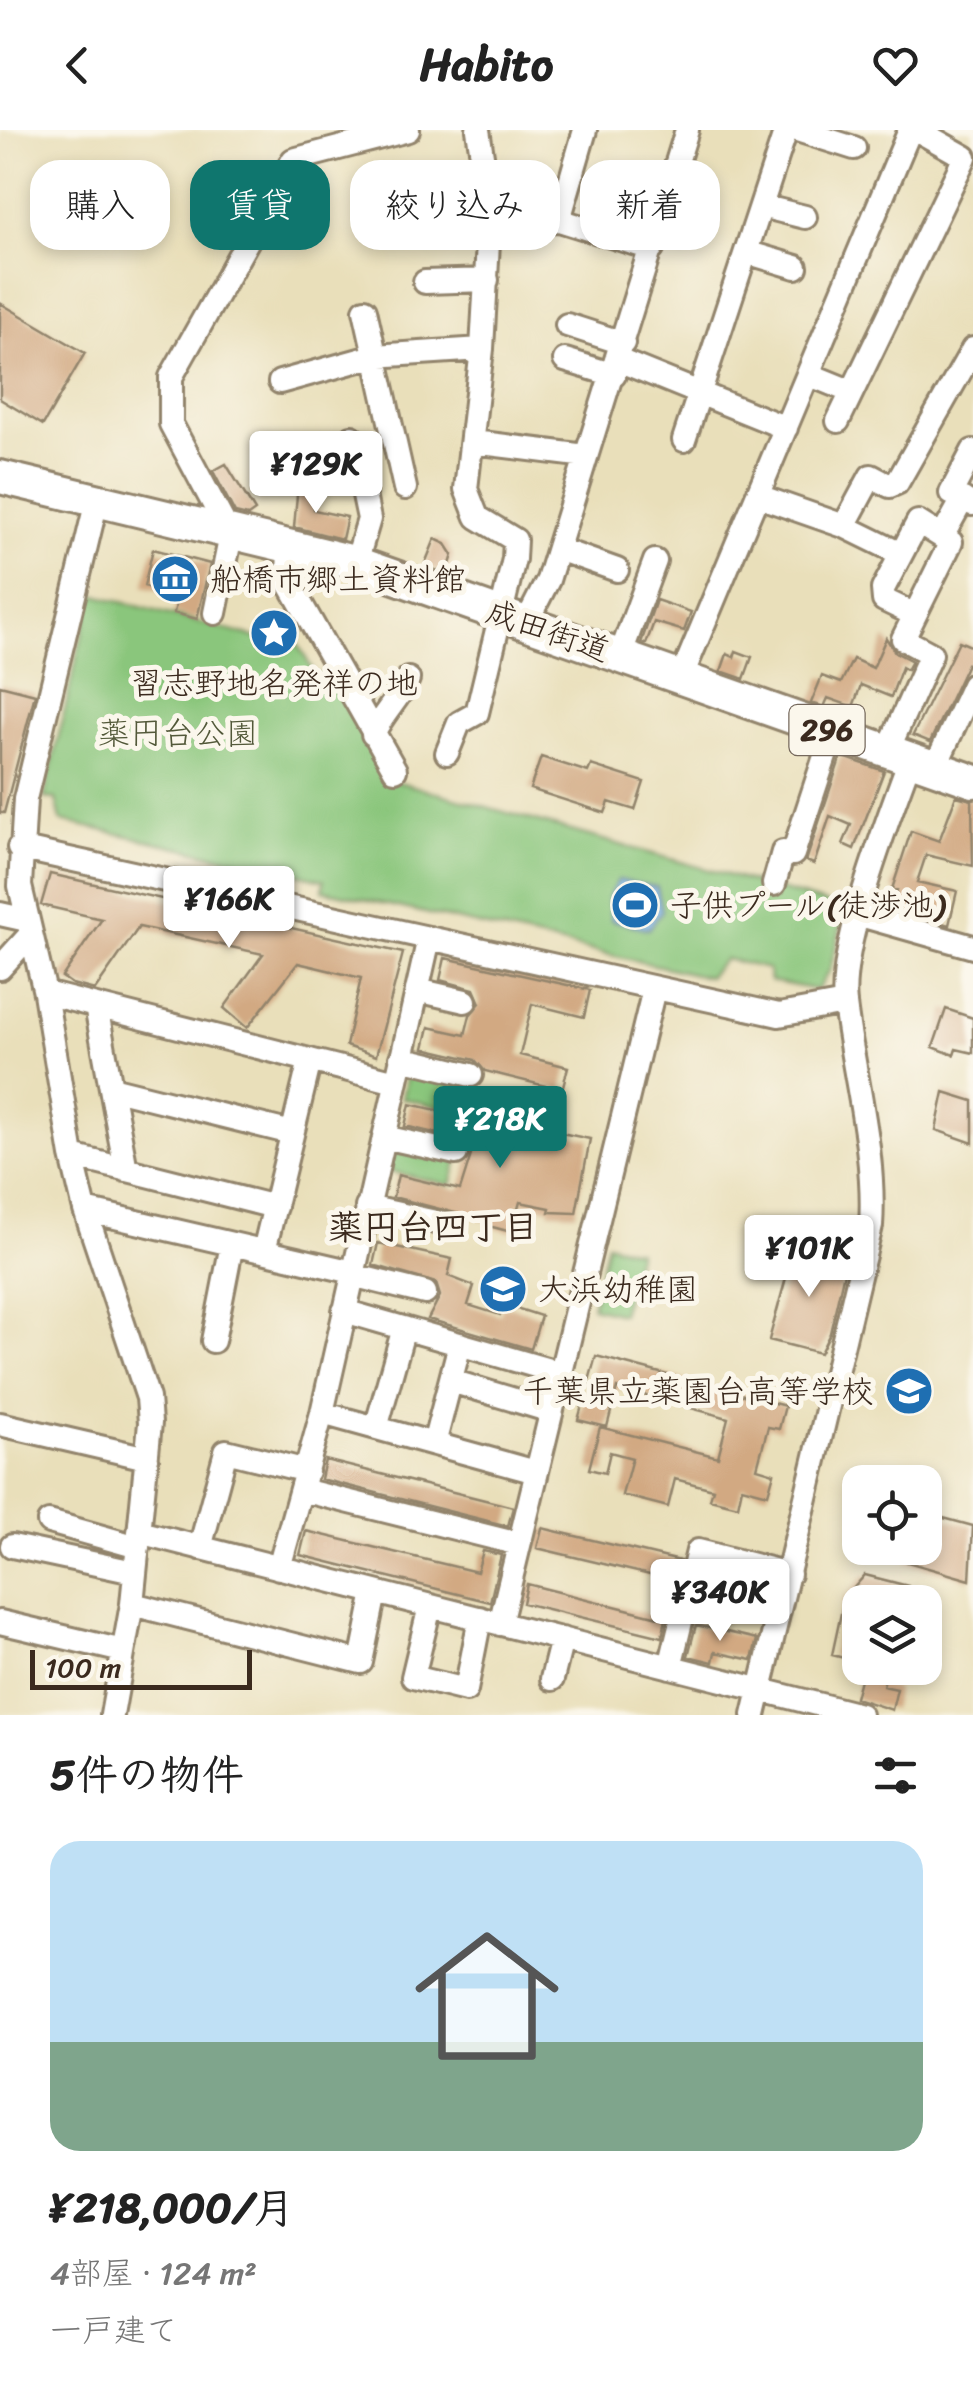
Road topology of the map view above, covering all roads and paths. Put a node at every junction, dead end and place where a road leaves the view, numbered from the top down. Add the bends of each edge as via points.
1 (408, 130) edge
2 (478, 130) edge
3 (585, 130) edge
4 (686, 130) edge
5 (786, 130) edge
6 (797, 130) edge
7 (913, 130) edge
8 (854, 148) dead end
9 (482, 160) edge
10 (677, 160) edge
11 (761, 206) junction
12 (560, 213) edge
13 (805, 217) dead end
14 (488, 250) edge
15 (652, 250) edge
16 (746, 252) junction
17 (796, 267) dead end
18 (487, 280) junction
19 (425, 282) dead end
20 (365, 310) dead end
21 (567, 326) dead end
22 (973, 349) edge
23 (482, 350) junction
24 (374, 356) junction
25 (619, 359) junction
26 (565, 360) dead end
27 (808, 374) junction
28 (280, 382) dead end
29 (852, 392) junction
30 (701, 393) junction
31 (838, 420) dead end
32 (786, 428) junction
33 (352, 437) dead end
34 (684, 440) dead end
35 (472, 442) junction
36 (973, 450) edge
37 (586, 456) junction
38 (0, 477) edge
39 (405, 488) dead end
40 (758, 496) junction
41 (98, 500) junction
42 (968, 502) edge
43 (844, 526) junction
44 (230, 530) junction
45 (942, 537) junction
46 (288, 544) junction
47 (558, 549) junction
48 (902, 554) junction
49 (655, 561) dead end
50 (356, 563) junction
51 (617, 570) dead end
52 (215, 613) dead end
53 (914, 614) junction
54 (514, 619) junction
55 (620, 656) junction
56 (682, 678) junction
57 (408, 679) dead end
58 (973, 685) edge
59 (834, 732) junction
60 (373, 734) junction
61 (447, 753) dead end
62 (911, 759) junction
63 (395, 770) dead end
64 (973, 781) edge
65 (19, 848) junction
66 (774, 884) dead end
67 (0, 914) edge
68 (860, 915) junction
69 (29, 928) junction
70 (428, 938) junction
71 (973, 947) edge
72 (0, 968) edge
73 (654, 989) junction
74 (417, 990) junction
75 (45, 993) junction
76 (466, 1001) dead end
77 (845, 1003) junction
78 (96, 1006) junction
79 (401, 1058) junction
80 (310, 1060) junction
81 (471, 1075) dead end
82 (396, 1082) junction
83 (111, 1088) junction
84 (292, 1134) junction
85 (384, 1137) junction
86 (456, 1153) dead end
87 (72, 1156) junction
88 (126, 1170) junction
89 (274, 1207) junction
90 (368, 1207) junction
91 (85, 1210) junction
92 (440, 1223) dead end
93 (232, 1244) junction
94 (264, 1251) junction
95 (352, 1274) junction
96 (425, 1294) dead end
97 (344, 1311) junction
98 (404, 1328) junction
99 (213, 1340) dead end
100 (460, 1344) junction
101 (560, 1373) junction
102 (451, 1380) junction
103 (550, 1410) junction
104 (322, 1413) junction
105 (0, 1424) edge
106 (376, 1428) junction
107 (434, 1444) junction
108 (147, 1458) junction
109 (536, 1472) junction
110 (304, 1481) junction
111 (50, 1522) dead end
112 (138, 1540) junction
113 (518, 1544) junction
114 (12, 1546) dead end
115 (200, 1548) junction
116 (280, 1568) junction
117 (134, 1572) junction
118 (789, 1574) junction
119 (375, 1592) junction
120 (132, 1604) junction
121 (430, 1606) junction
122 (490, 1621) junction
123 (0, 1622) edge
124 (562, 1640) junction
125 (123, 1651) junction
126 (670, 1667) junction
127 (552, 1679) dead end
128 (760, 1690) junction
129 (112, 1715) edge
130 (754, 1715) edge
131 (860, 1715) edge

1 - 44 street via 293,160 171,377 171,424
2 - 9 street
3 - 12 street
4 - 10 street
5 - 11 street
6 - 8 street
7 - 27 street
7 - 29 street via 965,157
11 - 13 street
11 - 16 street
14 - 18 street
15 - 25 street
16 - 17 street
16 - 30 street
18 - 19 street
18 - 23 street
20 - 24 street
21 - 25 street
22 - 43 street via 897,483 871,476
23 - 24 street
23 - 35 street
24 - 28 street
24 - 39 street
25 - 26 street
25 - 30 street
25 - 37 street
27 - 29 street
27 - 32 street
29 - 31 street
30 - 32 street
30 - 34 street
32 - 40 street
33 - 50 street via 369,518
35 - 37 street
35 - 54 street via 466,489 478,517 515,540
36 - 42 street via 951,493
37 - 47 street
38 - 41 highway, 成田街道 / 296
40 - 43 street
40 - 56 street
41 - 44 highway, 成田街道 / 296
41 - 65 street
42 - 45 street
43 - 48 street
44 - 46 highway, 成田街道 / 296
44 - 52 street
45 - 48 street via 918,522
45 - 53 street via 950,542
46 - 50 highway, 成田街道 / 296
46 - 60 street via 288,581
47 - 51 street
47 - 54 street via 548,580
48 - 53 street via 884,600
49 - 55 street
50 - 54 highway, 成田街道 / 296
53 - 62 street via 903,639 931,654
54 - 55 highway, 成田街道 / 296
54 - 61 street via 477,713 459,723
55 - 56 highway, 成田街道 / 296
56 - 59 highway, 成田街道 / 296
57 - 60 street
58 - 62 street
59 - 62 highway, 成田街道 / 296
59 - 66 street via 793,854 783,852
60 - 63 street
62 - 64 highway, 成田街道 / 296
62 - 68 street
65 - 69 street
65 - 70 street
67 - 69 street
68 - 71 street
68 - 77 street
69 - 72 street
69 - 75 street
70 - 73 street
70 - 74 street
73 - 77 street via 779,1015
73 - 101 street
74 - 76 street
74 - 79 street
75 - 78 street
75 - 87 street
77 - 118 street via 861,1094 871,1226
78 - 80 street
78 - 83 street
79 - 81 street
79 - 82 street
80 - 82 street
80 - 84 street
82 - 85 street
83 - 84 street
83 - 88 street
84 - 89 street
85 - 86 street
85 - 90 street
87 - 88 street
87 - 91 street
88 - 89 street
89 - 94 street
90 - 92 street
90 - 95 street
91 - 93 street
91 - 108 street via 148,1398
93 - 94 street
93 - 99 street
94 - 95 street
95 - 96 street
95 - 97 street
97 - 98 street
97 - 104 street
98 - 100 street
98 - 106 street
100 - 101 street
100 - 102 street
101 - 103 street
102 - 103 street
102 - 107 street
103 - 109 street
104 - 106 street
104 - 110 street
105 - 108 street
106 - 107 street
107 - 109 street
108 - 112 street
109 - 113 street
110 - 113 street
110 - 115 street via 226,1451
110 - 116 street
111 - 112 street via 89,1522
112 - 115 street
112 - 117 street
113 - 122 street
114 - 117 street
115 - 116 street
116 - 119 street
117 - 120 street
118 - 126 street via 698,1552
118 - 128 street
119 - 120 street via 361,1662
119 - 121 street
120 - 125 street
121 - 122 street
121 - 122 street via 413,1676 466,1690
122 - 124 street
123 - 125 street
124 - 126 street
124 - 127 street
125 - 129 street
126 - 128 street
128 - 130 street
128 - 131 street

